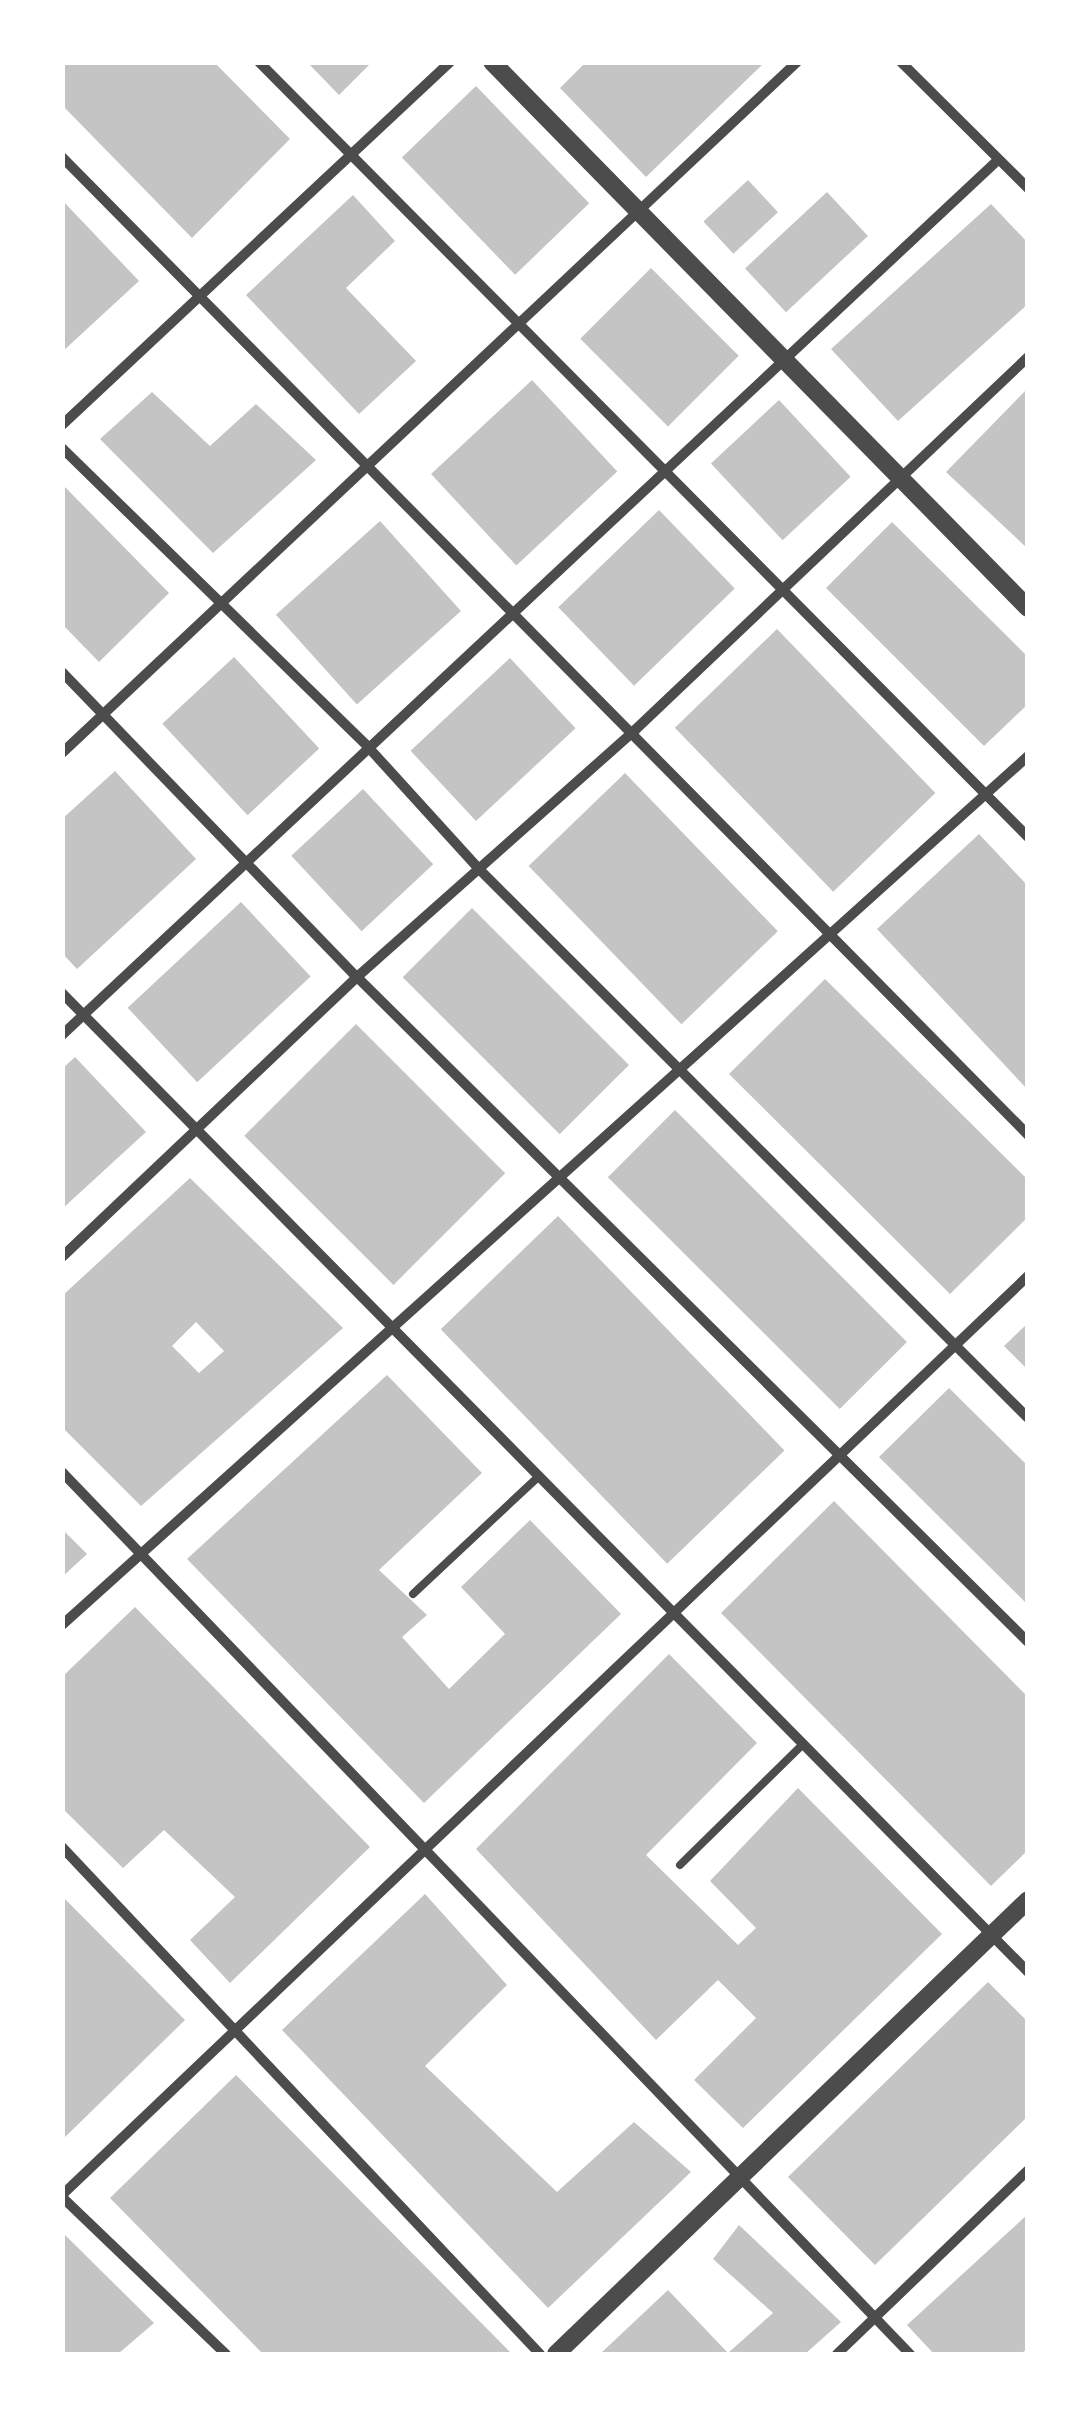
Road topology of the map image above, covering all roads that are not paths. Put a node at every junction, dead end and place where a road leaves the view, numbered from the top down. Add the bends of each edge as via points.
1 (259, 62) edge
2 (450, 62) edge
3 (492, 62) edge
4 (797, 62) edge
5 (901, 62) edge
6 (350, 156) junction
7 (62, 157) edge
8 (998, 160) junction
9 (1028, 188) edge
10 (638, 212) junction
11 (200, 296) junction
12 (518, 324) junction
13 (1028, 357) edge
14 (784, 360) junction
15 (62, 426) edge
16 (62, 448) edge
17 (369, 465) junction
18 (665, 472) junction
19 (902, 480) junction
20 (782, 592) junction
21 (222, 602) junction
22 (1028, 608) edge
23 (516, 611) junction
24 (62, 672) edge
25 (104, 714) junction
26 (635, 730) junction
27 (368, 748) junction
28 (62, 753) edge
29 (1028, 756) edge
30 (985, 794) junction
31 (1028, 837) edge
32 (250, 860) junction
33 (480, 870) junction
34 (829, 932) junction
35 (357, 977) junction
36 (62, 993) edge
37 (83, 1015) junction
38 (62, 1034) edge
39 (682, 1071) junction
40 (196, 1130) junction
41 (1028, 1136) edge
42 (561, 1182) junction
43 (62, 1256) edge
44 (1028, 1276) edge
45 (396, 1327) junction
46 (954, 1346) junction
47 (1028, 1418) edge
48 (842, 1453) junction
49 (62, 1472) edge
50 (536, 1479) junction
51 (142, 1557) junction
52 (413, 1594) dead end
53 (672, 1614) junction
54 (62, 1625) edge
55 (1028, 1642) edge
56 (801, 1746) junction
57 (62, 1848) edge
58 (423, 1849) junction
59 (680, 1865) dead end
60 (1028, 1900) edge
61 (991, 1936) junction
62 (1028, 1972) edge
63 (236, 2030) junction
64 (1028, 2170) edge
65 (741, 2178) junction
66 (62, 2196) edge
67 (876, 2319) junction
68 (226, 2354) edge
69 (540, 2354) edge
70 (556, 2354) edge
71 (837, 2354) edge
72 (910, 2354) edge

1 - 6 street
2 - 6 street
3 - 10 street
4 - 10 street
5 - 8 street
6 - 11 street
6 - 12 street
7 - 11 street
8 - 9 street
8 - 14 street
10 - 12 street
10 - 14 street
11 - 15 street
11 - 17 street
12 - 17 street
12 - 18 street
13 - 19 street
14 - 18 street
14 - 19 street
16 - 21 street
17 - 21 street
17 - 23 street
18 - 20 street
18 - 23 street
19 - 20 street
19 - 22 street
20 - 26 street
20 - 30 street
21 - 25 street
21 - 27 street
23 - 26 street
23 - 27 street
24 - 25 street
25 - 28 street
25 - 32 street
26 - 33 street
26 - 34 street
27 - 32 street
27 - 33 street
29 - 30 street
30 - 31 street
30 - 34 street
32 - 35 street
32 - 37 street
33 - 35 street
33 - 39 street
34 - 39 street
34 - 41 street
35 - 40 street
35 - 42 street
36 - 37 street
37 - 38 street
37 - 40 street
39 - 42 street
39 - 46 street
40 - 43 street
40 - 45 street
42 - 45 street
42 - 48 street
44 - 46 street
45 - 50 street
45 - 51 street
46 - 47 street
46 - 48 street
48 - 53 street
48 - 55 street
49 - 51 street
50 - 52 lane
50 - 53 street
51 - 54 street
51 - 58 street
53 - 56 street
53 - 58 street
56 - 59 lane
56 - 61 street
57 - 63 street
58 - 63 street
58 - 65 street
60 - 61 street
61 - 62 street
61 - 65 street
63 - 66 street
63 - 69 street
64 - 67 street
65 - 67 street
65 - 70 street
66 - 68 street
67 - 71 street
67 - 72 street

